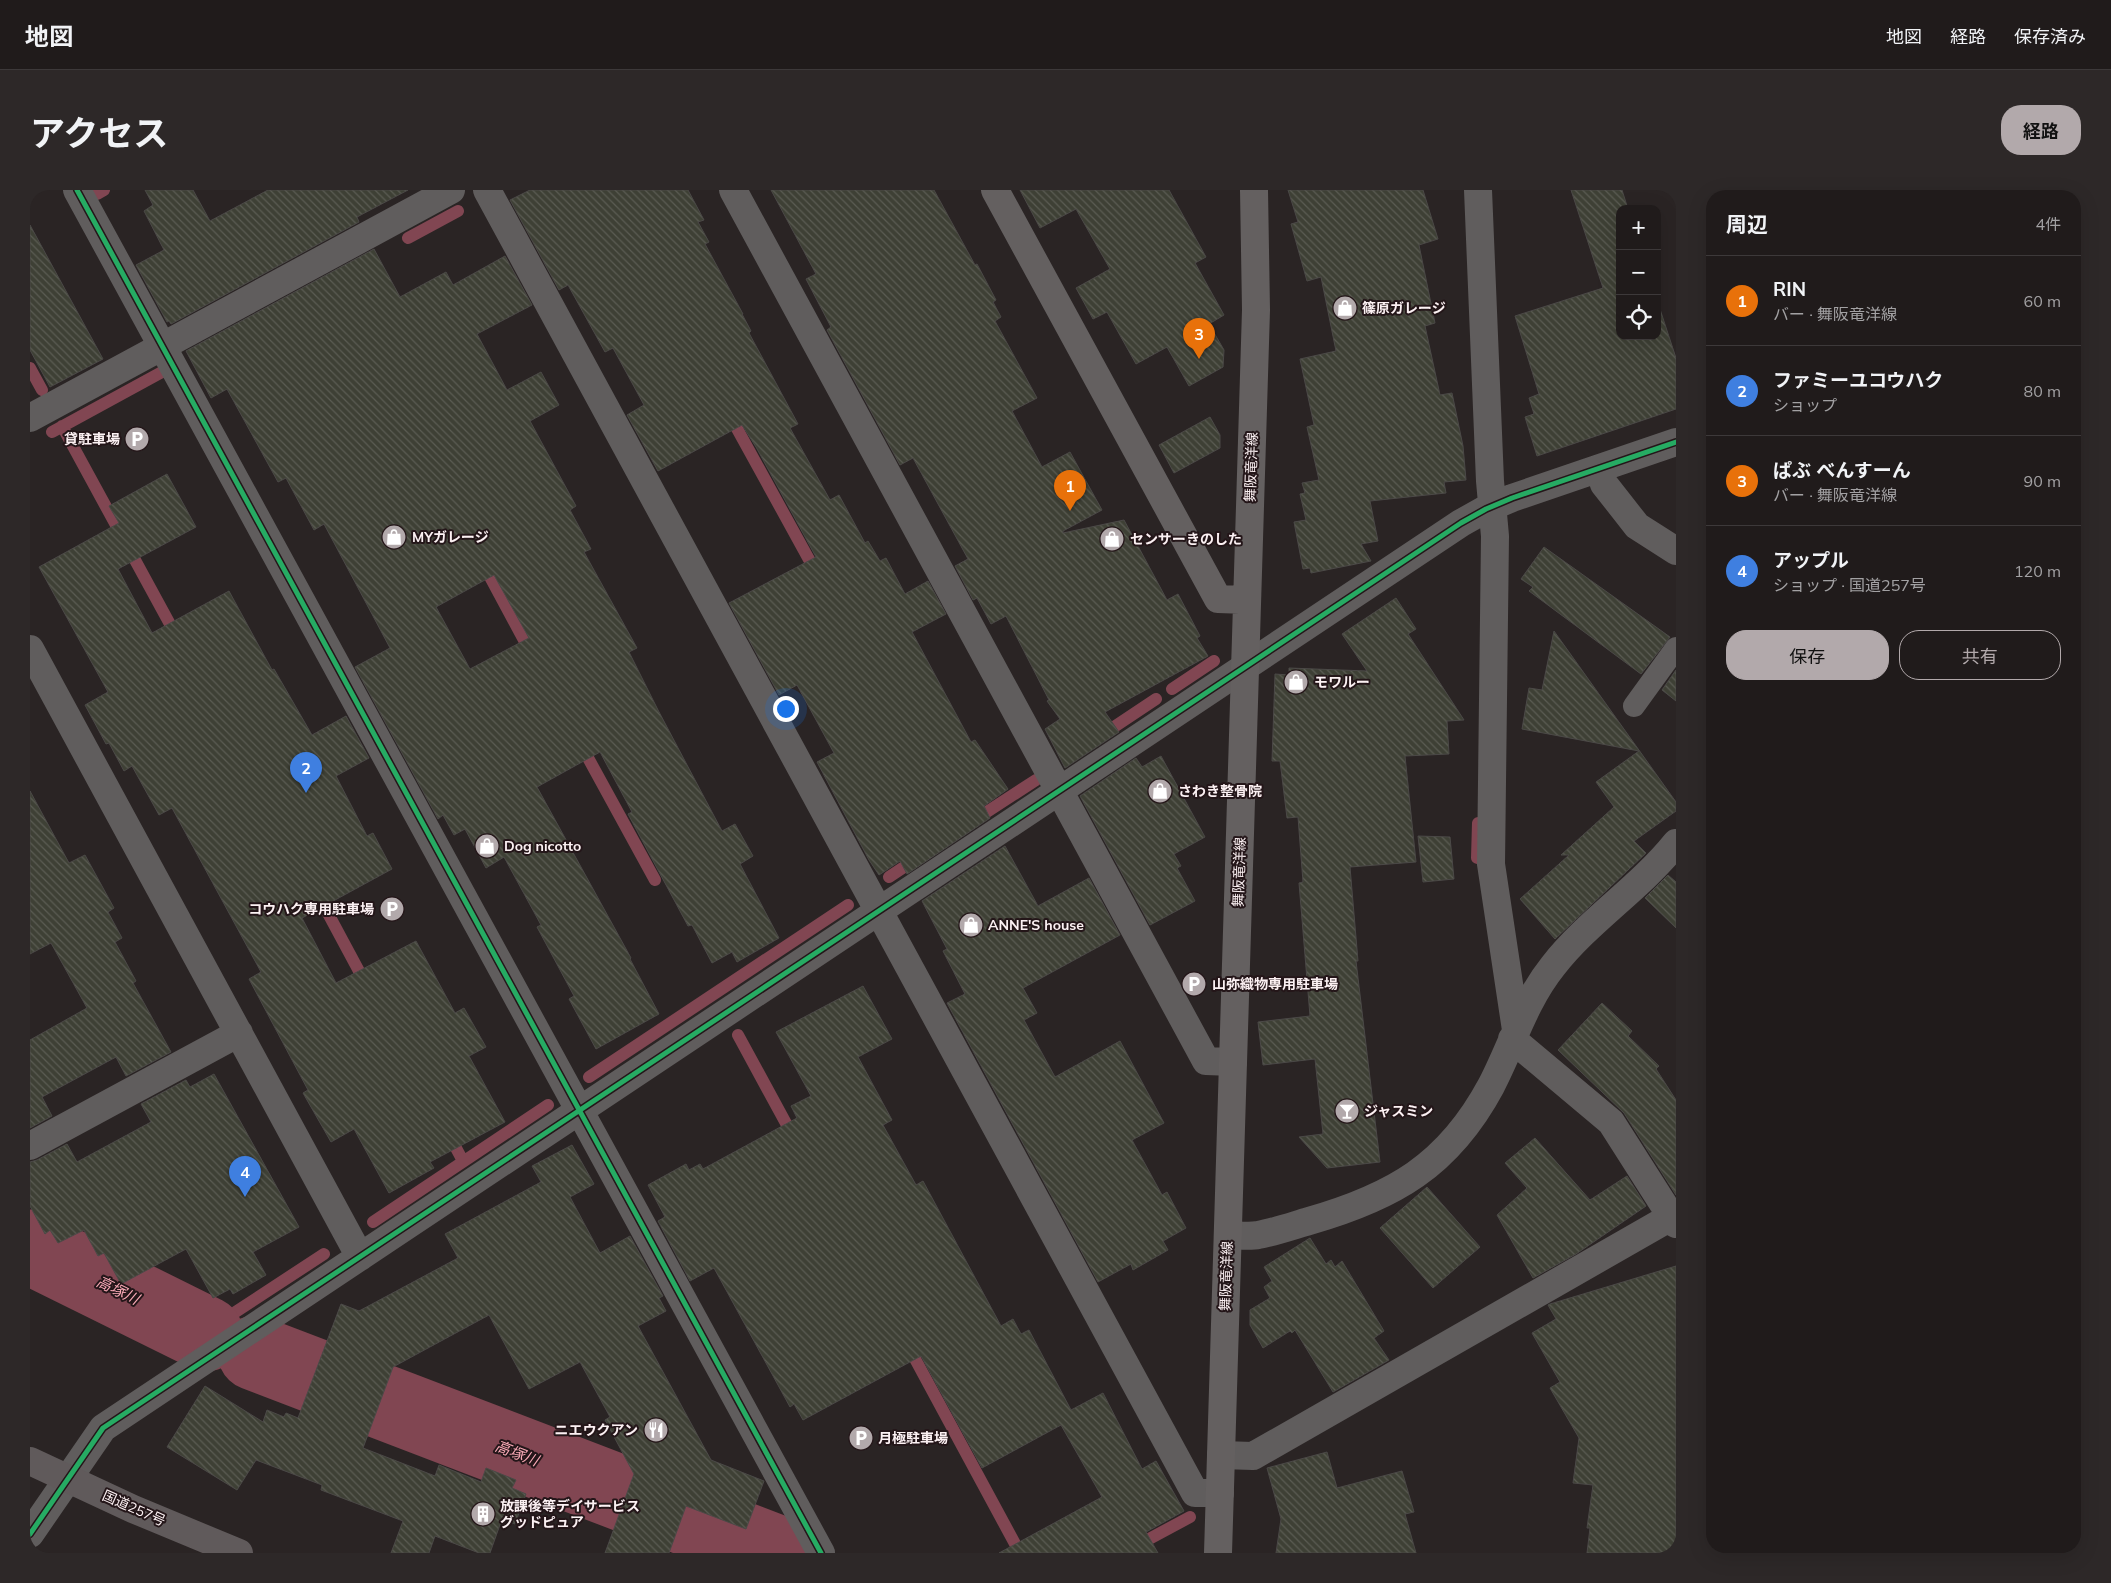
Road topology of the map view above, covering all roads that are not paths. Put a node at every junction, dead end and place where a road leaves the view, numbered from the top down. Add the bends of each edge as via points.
1 (77, 190) edge
2 (451, 190) edge
3 (487, 190) edge
4 (733, 190) edge
5 (994, 190) edge
6 (1254, 190) edge
7 (1478, 190) edge
8 (162, 346) junction
9 (30, 418) edge
10 (1676, 442) edge
11 (1599, 469) junction
12 (1492, 506) junction
13 (1676, 551) edge
14 (1247, 600) junction
15 (30, 648) edge
16 (1676, 648) edge
17 (1245, 667) junction
18 (1634, 706) dead end
19 (1060, 791) junction
20 (1676, 843) edge
21 (880, 911) junction
22 (239, 1033) junction
23 (1514, 1034) junction
24 (1233, 1062) junction
25 (580, 1111) junction
26 (30, 1146) edge
27 (1674, 1220) edge
28 (1228, 1235) junction
29 (360, 1257) junction
30 (1221, 1455) junction
31 (30, 1461) edge
32 (69, 1479) junction
33 (1220, 1493) junction
34 (30, 1534) edge
35 (240, 1553) edge
36 (821, 1553) edge
37 (1218, 1553) edge

1 - 8 street
2 - 8 street
3 - 21 street
4 - 19 street
5 - 14 main road via 1218,599
6 - 14 main road, 舞阪竜洋線 via 1256,310
7 - 12 street
8 - 9 street
8 - 25 street
10 - 11 street
11 - 12 street
11 - 13 street via 1604,484 1637,526
12 - 17 street via 1461,523
12 - 23 street via 1495,536 1491,864
14 - 17 main road, 舞阪竜洋線
15 - 22 street
16 - 18 lane
17 - 19 street
17 - 24 main road, 舞阪竜洋線
19 - 21 street
19 - 24 street via 1206,1061
20 - 23 street via 1639,884 1554,964 1537,987
21 - 25 street
21 - 33 street via 1195,1493
22 - 26 street
22 - 29 street
23 - 27 street via 1611,1122
23 - 28 street via 1472,1119 1446,1150 1416,1175 1383,1196 1346,1210 1256,1236
24 - 28 main road, 舞阪竜洋線
25 - 29 street
25 - 36 street
27 - 30 street via 1253,1456
28 - 30 main road, 舞阪竜洋線
29 - 32 street via 103,1428
30 - 33 main road, 舞阪竜洋線
31 - 32 highway, 国道257号
32 - 34 street
32 - 35 highway, 国道257号
33 - 37 main road, 舞阪竜洋線

